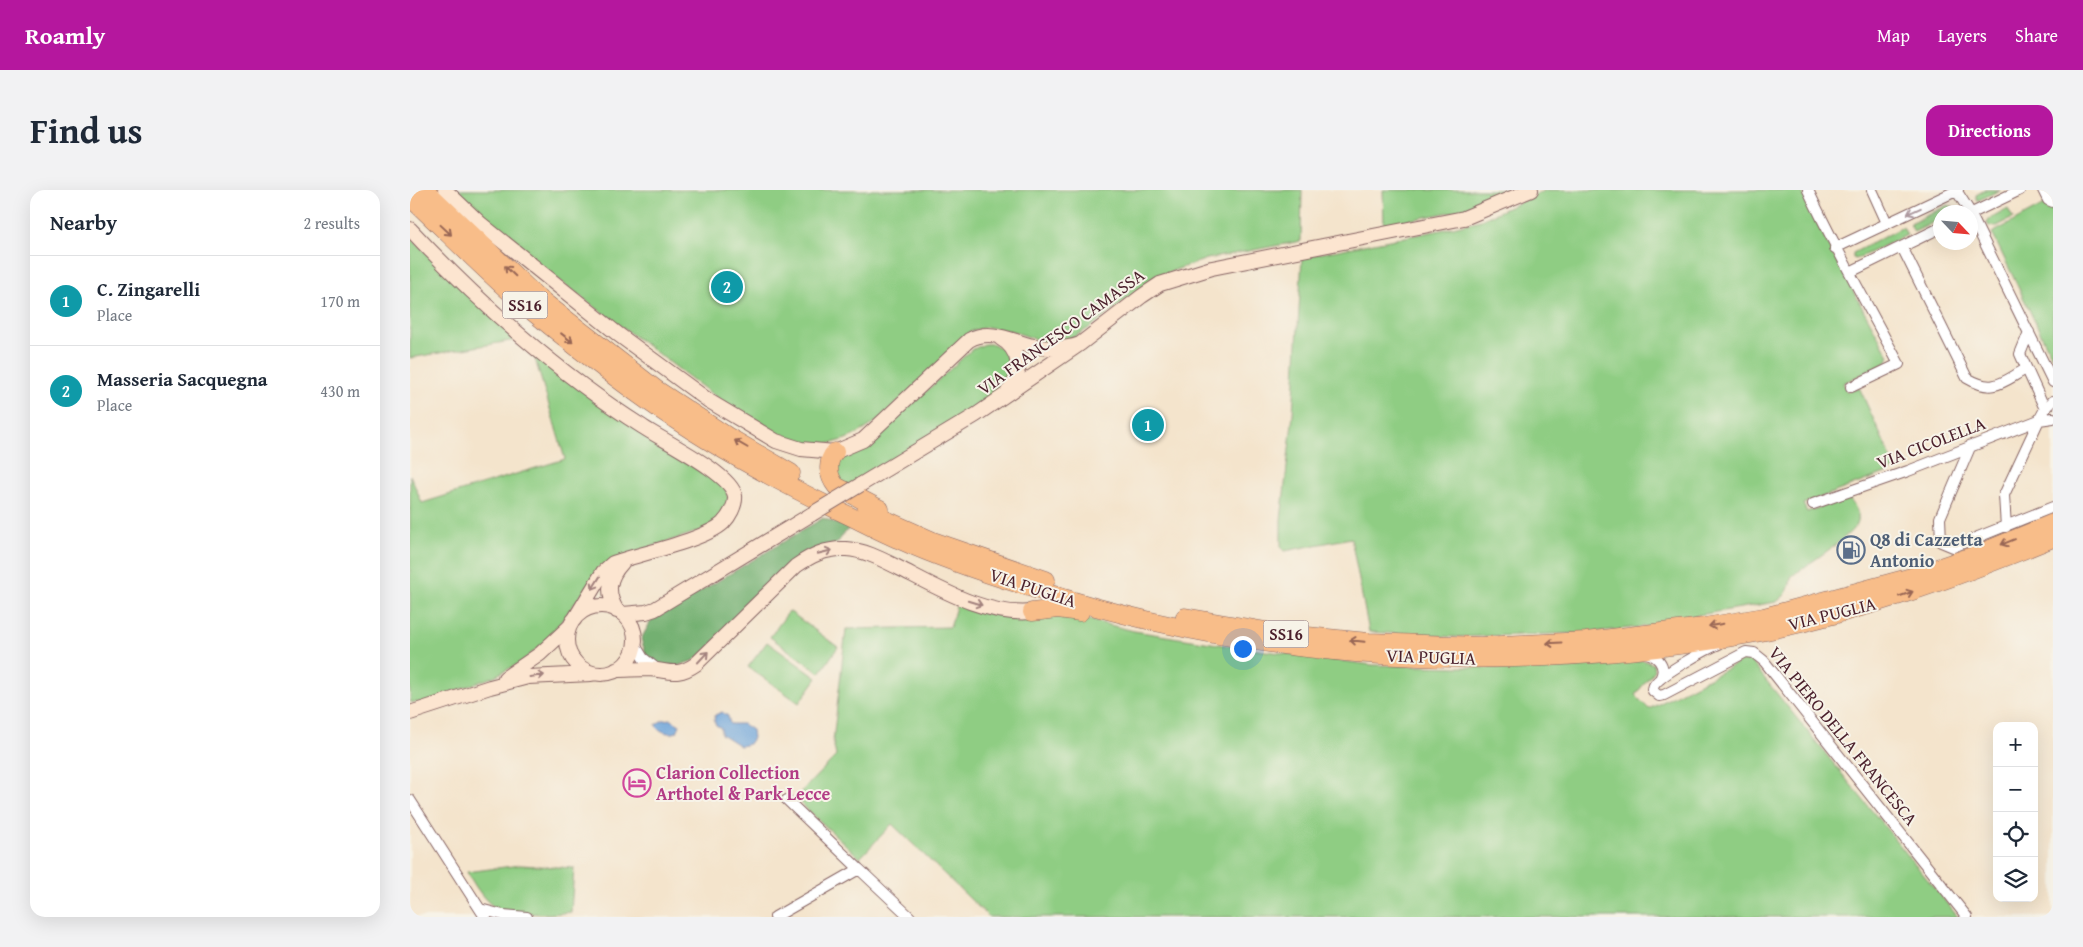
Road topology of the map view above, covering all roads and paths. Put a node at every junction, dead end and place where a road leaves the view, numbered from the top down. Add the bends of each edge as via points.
1 (425, 190) edge
2 (445, 190) edge
3 (1531, 190) edge
4 (1808, 190) edge
5 (1872, 190) edge
6 (1957, 190) edge
7 (2020, 190) edge
8 (2043, 190) edge
9 (410, 197) edge
10 (2053, 202) edge
11 (1966, 205) edge
12 (1978, 210) edge
13 (1887, 224) junction
14 (1978, 227) edge
15 (410, 229) edge
16 (1933, 232) edge
17 (1902, 247) junction
18 (1835, 248) junction
19 (1850, 272) junction
20 (2029, 332) junction
21 (1080, 344) junction
22 (1015, 346) junction
23 (2026, 369) junction
24 (1040, 371) junction
25 (2053, 382) edge
26 (1851, 387) dead end
27 (1003, 397) junction
28 (2050, 406) edge
29 (2053, 418) edge
30 (2038, 420) junction
31 (1971, 445) junction
32 (835, 452) junction
33 (819, 503) junction
34 (1813, 504) dead end
35 (2053, 507) edge
36 (2053, 523) edge
37 (2006, 527) junction
38 (2053, 538) edge
39 (933, 541) junction
40 (629, 558) junction
41 (655, 609) junction
42 (620, 612) junction
43 (1032, 612) joint
44 (572, 623) junction
45 (1166, 625) junction
46 (1748, 634) junction
47 (634, 639) junction
48 (1612, 654) junction
49 (616, 670) junction
50 (660, 671) junction
51 (596, 674) junction
52 (1660, 679) junction
53 (490, 687) junction
54 (410, 713) edge
55 (410, 800) edge
56 (787, 800) dead end
57 (859, 869) junction
58 (482, 913) edge
59 (527, 917) edge
60 (775, 917) edge
61 (910, 917) edge
62 (1967, 917) edge

33 -> 1 highway, SS16 via 727,436 656,390 535,296
2 - 32 street via 482,224 612,328 709,401 776,441 801,449
3 - 21 street, VIA FRANCESCO CAMASSA via 1464,218 1183,276 1160,284
4 - 18 street
5 - 13 street
6 - 11 street
6 -> 13 street
7 - 12 street
8 - 10 street via 2048,200
9 -> 33 highway, SS16 via 526,306 648,402
13 - 18 street
14 - 20 street
15 - 40 street via 526,340 641,426 717,472 731,487 735,496 723,524 702,535
16 - 17 street
17 - 19 street
17 - 23 street via 1967,378 1979,385 1994,387
18 - 19 street
19 - 26 street via 1899,364
20 - 23 street via 2020,354
20 - 25 street
21 - 22 street via 1069,348
21 - 24 street, VIA FRANCESCO CAMASSA
22 - 24 street via 1030,348 1040,359
22 - 27 street via 1018,358 1016,378
22 - 32 street via 993,334 975,336 871,434
23 - 28 street
24 - 27 street, VIA FRANCESCO CAMASSA
27 - 33 street, VIA FRANCESCO CAMASSA, bridge via 860,485
28 - 30 street
29 - 30 street, VIA CICOLELLA
30 - 31 street, VIA CICOLELLA
30 - 37 street via 2004,495
31 - 34 street, VIA CICOLELLA
31 - 37 street via 1940,518 1941,542 1953,547
32 - 39 highway via 829,466 836,486 929,533
33 - 39 highway, VIA PUGLIA / SS16
33 - 41 street, VIA FRANCESCO CAMASSA
33 - 45 highway, VIA PUGLIA / SS16 via 899,540 1000,578 1068,600
35 - 37 street
36 -> 39 highway, VIA PUGLIA / SS16 via 1908,578 1764,617 1704,628 1586,641 1480,646 1368,642 1277,633 1169,614 1070,588
46 -> 38 highway, VIA PUGLIA / SS16 via 1900,596
40 - 42 street via 617,569 610,582 610,596
40 -> 44 street via 613,563 603,572
41 - 42 street, VIA FRANCESCO CAMASSA
41 - 47 street, VIA FRANCESCO CAMASSA
42 - 44 street, VIA FRANCESCO CAMASSA via 604,606 591,608
42 - 47 street via 630,624
43 - 45 highway via 1058,609 1151,626
50 -> 43 street via 677,674 696,664 796,566 826,550 860,551 968,600 1011,611
44 - 51 street via 567,644 571,656 584,670
44 - 53 street, VIA FRANCESCO CAMASSA via 521,668
45 - 48 highway, VIA PUGLIA / SS16 via 1223,637 1368,656 1481,659
46 - 48 highway, VIA PUGLIA / SS16
46 - 52 street via 1714,646
47 - 49 street, VIA FRANCESCO CAMASSA via 631,656
47 - 50 street via 643,658
48 - 52 street, VIA PIERO DELLA FRANCESCA via 1648,653 1663,667
49 - 50 street
49 - 51 street, VIA FRANCESCO CAMASSA
53 -> 51 street, VIA FRANCESCO CAMASSA via 537,676
52 - 62 street, VIA PIERO DELLA FRANCESCA via 1653,691 1659,696 1746,652 1754,653 1764,661
53 - 54 street, VIA FRANCESCO CAMASSA
55 - 58 street
56 - 57 street
57 - 60 street
57 - 61 street
58 - 59 street

